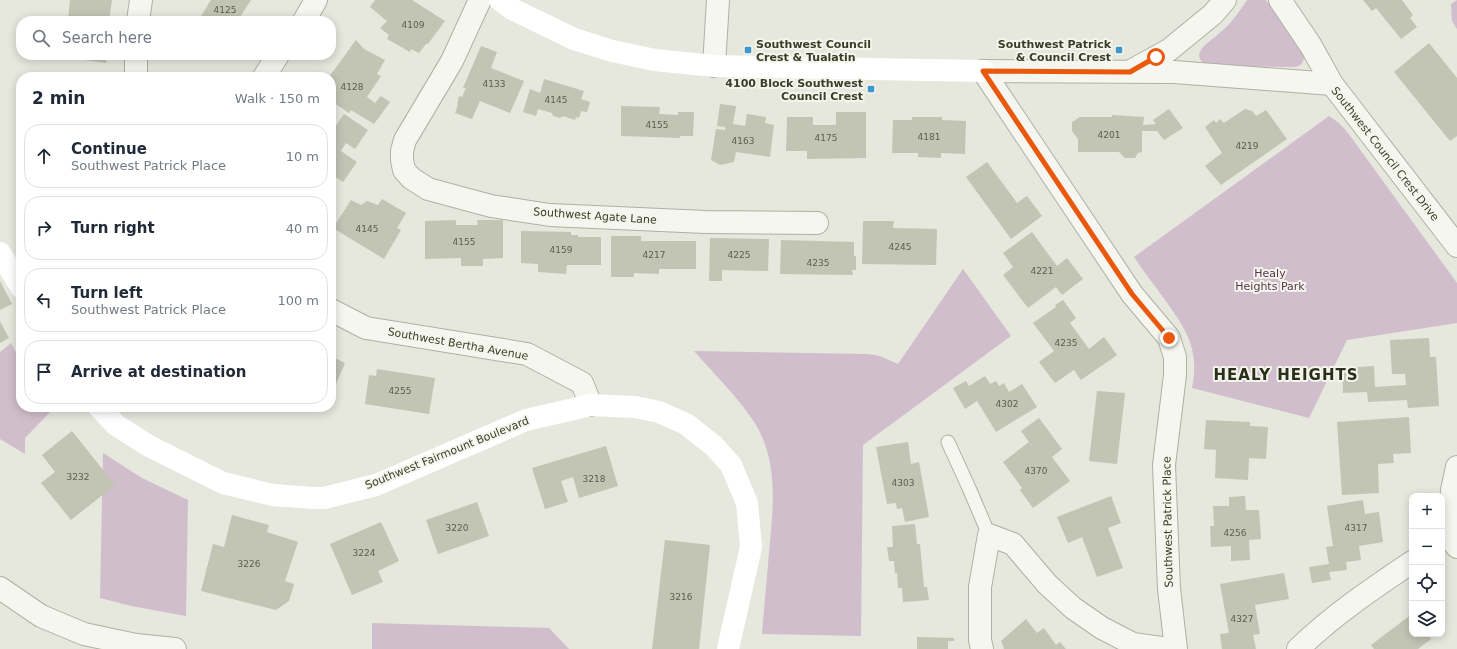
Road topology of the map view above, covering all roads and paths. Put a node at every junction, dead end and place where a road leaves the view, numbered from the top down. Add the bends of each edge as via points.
1 (141, 0) edge
2 (316, 0) edge
3 (480, 0) edge
4 (500, 0) edge
5 (718, 0) edge
6 (1225, 0) edge
7 (1280, 0) edge
8 (139, 16) edge
9 (307, 16) edge
10 (136, 60) edge
11 (275, 60) edge
12 (714, 66) junction
13 (983, 71) junction
14 (136, 72) edge
15 (267, 72) edge
16 (1130, 72) junction
17 (1332, 84) junction
18 (817, 223) dead end
19 (1457, 246) edge
20 (0, 253) edge
21 (16, 279) edge
22 (336, 313) edge
23 (591, 405) junction
24 (104, 412) edge
25 (948, 442) dead end
26 (1457, 467) edge
27 (988, 535) junction
28 (1451, 539) edge
29 (1409, 564) edge
30 (0, 588) edge
31 (175, 649) edge
32 (728, 649) edge
33 (982, 649) edge
34 (1168, 649) edge
35 (1176, 649) edge
36 (1298, 649) edge

1 - 8 street
2 - 9 street
3 - 18 street, Southwest Agate Lane via 452,61 405,140 402,160 404,170 411,178 428,189 491,206 550,215 705,222
4 - 12 street, Southwest Council Crest Drive via 512,9 574,39 612,51 655,60
5 - 12 street
6 - 16 street via 1213,14 1169,50
7 - 17 street via 1311,46
10 - 14 street
11 - 15 street
12 - 13 street, Southwest Council Crest Drive
13 - 16 street, Southwest Council Crest Drive
13 - 35 street, Southwest Patrick Place via 1132,294 1169,338 1175,357 1175,375 1164,466 1169,589
16 - 17 street, Southwest Council Crest Drive via 1174,72
17 - 19 street, Southwest Council Crest Drive
20 - 21 street
22 - 23 street, Southwest Bertha Avenue via 366,328 527,354 582,383
23 - 24 street, Southwest Fairmount Boulevard via 526,420 376,485 324,498 273,495 223,483 149,446 116,425
23 - 32 street, Southwest Fairmount Boulevard via 635,406 660,412 686,424 714,446 731,465 746,504 751,547
25 - 27 lane
26 - 28 street via 1452,490
27 - 33 street via 980,587
27 - 34 street via 1013,544 1047,584 1073,608 1102,628 1133,644
29 - 36 street via 1356,600
30 - 31 street via 41,616 84,634 136,645

